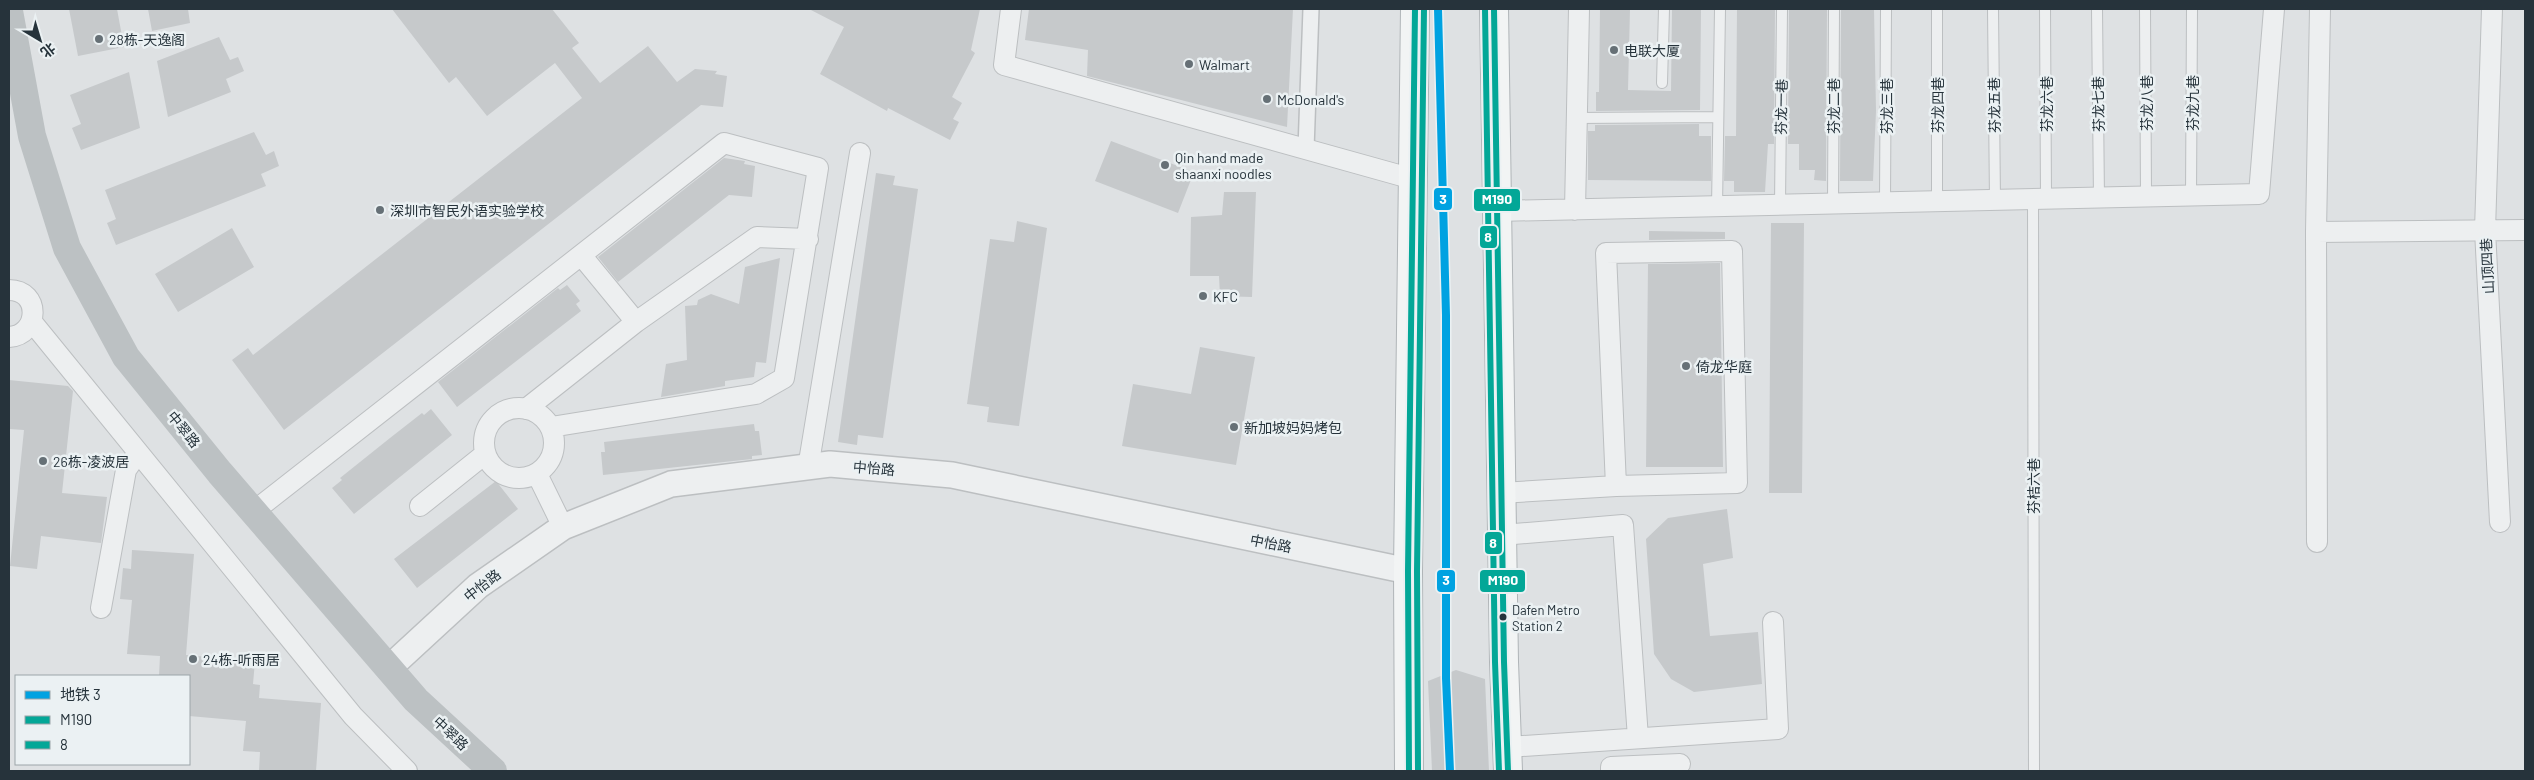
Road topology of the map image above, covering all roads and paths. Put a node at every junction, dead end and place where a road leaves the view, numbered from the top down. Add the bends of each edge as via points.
1 (1011, 9) edge
2 (1311, 9) edge
3 (1415, 9) edge
4 (1494, 9) edge
5 (1579, 9) edge
6 (1664, 9) edge
7 (1720, 9) edge
8 (1782, 9) edge
9 (1834, 9) edge
10 (1886, 9) edge
11 (1937, 9) edge
12 (1993, 9) edge
13 (2045, 9) edge
14 (2097, 9) edge
15 (2145, 9) edge
16 (2192, 9) edge
17 (2274, 9) edge
18 (2320, 9) edge
19 (2492, 9) edge
20 (10, 21) edge
21 (1662, 83) dead end
22 (1718, 117) junction
23 (1577, 118) junction
24 (1306, 149) junction
25 (860, 153) dead end
26 (1413, 179) junction
27 (2191, 197) junction
28 (2146, 198) junction
29 (2099, 199) junction
30 (2039, 200) junction
31 (1995, 201) junction
32 (1937, 202) junction
33 (1886, 203) junction
34 (1833, 204) junction
35 (1780, 206) junction
36 (1717, 207) junction
37 (1575, 210) junction
38 (1497, 212) junction
39 (2486, 230) junction
40 (2525, 230) edge
41 (2316, 232) junction
42 (808, 239) junction
43 (580, 255) junction
44 (9, 290) edge
45 (32, 322) junction
46 (636, 322) junction
47 (9, 336) edge
48 (526, 409) junction
49 (551, 427) junction
50 (138, 453) junction
51 (485, 454) junction
52 (808, 468) junction
53 (537, 474) junction
54 (1616, 486) junction
55 (1501, 493) junction
56 (420, 506) dead end
57 (253, 512) junction
58 (2500, 522) dead end
59 (563, 527) junction
60 (1502, 535) junction
61 (2317, 542) dead end
62 (1408, 571) junction
63 (101, 608) dead end
64 (1773, 622) dead end
65 (388, 668) junction
66 (1638, 738) junction
67 (1508, 759) edge
68 (1680, 764) dead end
69 (407, 771) edge
70 (493, 771) edge
71 (1409, 771) edge
72 (1611, 771) edge
73 (2034, 771) edge

1 - 24 street via 1004,65
2 - 24 street
3 - 26 highway
4 - 38 highway
5 - 23 street
6 - 21 lane
7 - 22 lane
8 - 35 lane, 芬龙一巷
9 - 34 lane, 芬龙二巷
10 - 33 lane, 芬龙三巷
11 - 32 lane, 芬龙四巷
12 - 31 lane, 芬龙五巷
13 - 30 lane, 芬龙六巷
14 - 29 lane, 芬龙七巷
15 - 28 lane, 芬龙八巷
16 - 27 lane, 芬龙九巷
17 - 27 street via 2258,194
18 - 41 street
19 - 39 street, 山顶四巷
20 - 57 main road, 中翠路 via 32,136 66,248 126,357
22 - 23 lane
22 - 36 lane
23 - 37 street
24 - 26 street
25 - 52 street
26 - 62 highway
27 - 28 street
28 - 29 street
29 - 30 street
30 - 31 street
30 - 73 lane, 芬桔六巷
31 - 32 street
32 - 33 street
33 - 34 street
34 - 35 street
35 - 36 street
36 - 37 street
37 - 38 street
38 - 55 highway
39 - 40 street
39 - 41 street
39 - 58 street, 山顶四巷
41 - 61 street
42 - 43 street via 818,168 724,143
42 - 46 street via 757,237
42 - 49 street via 784,378 756,394
43 - 46 street
43 - 57 street
44 - 45 street via 18,291 30,300 34,314
45 - 47 street via 23,333
45 - 50 street
46 - 48 street
48 - 49 street via 544,417
48 - 51 street via 512,408 491,422 484,439
49 - 53 street via 554,452 548,465
50 - 63 street via 126,470
50 - 69 street via 353,716
51 - 53 street via 501,474 514,479
51 - 56 street
52 - 59 street, 中怡路 via 671,484
52 - 62 street, 中怡路 via 830,464 952,475
53 - 59 street
54 - 54 street via 1736,483 1732,251 1606,253
54 - 55 street
55 - 60 highway
57 - 65 main road, 中翠路
59 - 65 street, 中怡路 via 478,586
60 - 66 street via 1623,525
60 - 67 highway
62 - 71 highway
64 - 66 street via 1778,730
65 - 70 main road, 中翠路 via 416,700
66 - 67 street
68 - 72 street via 1611,767

